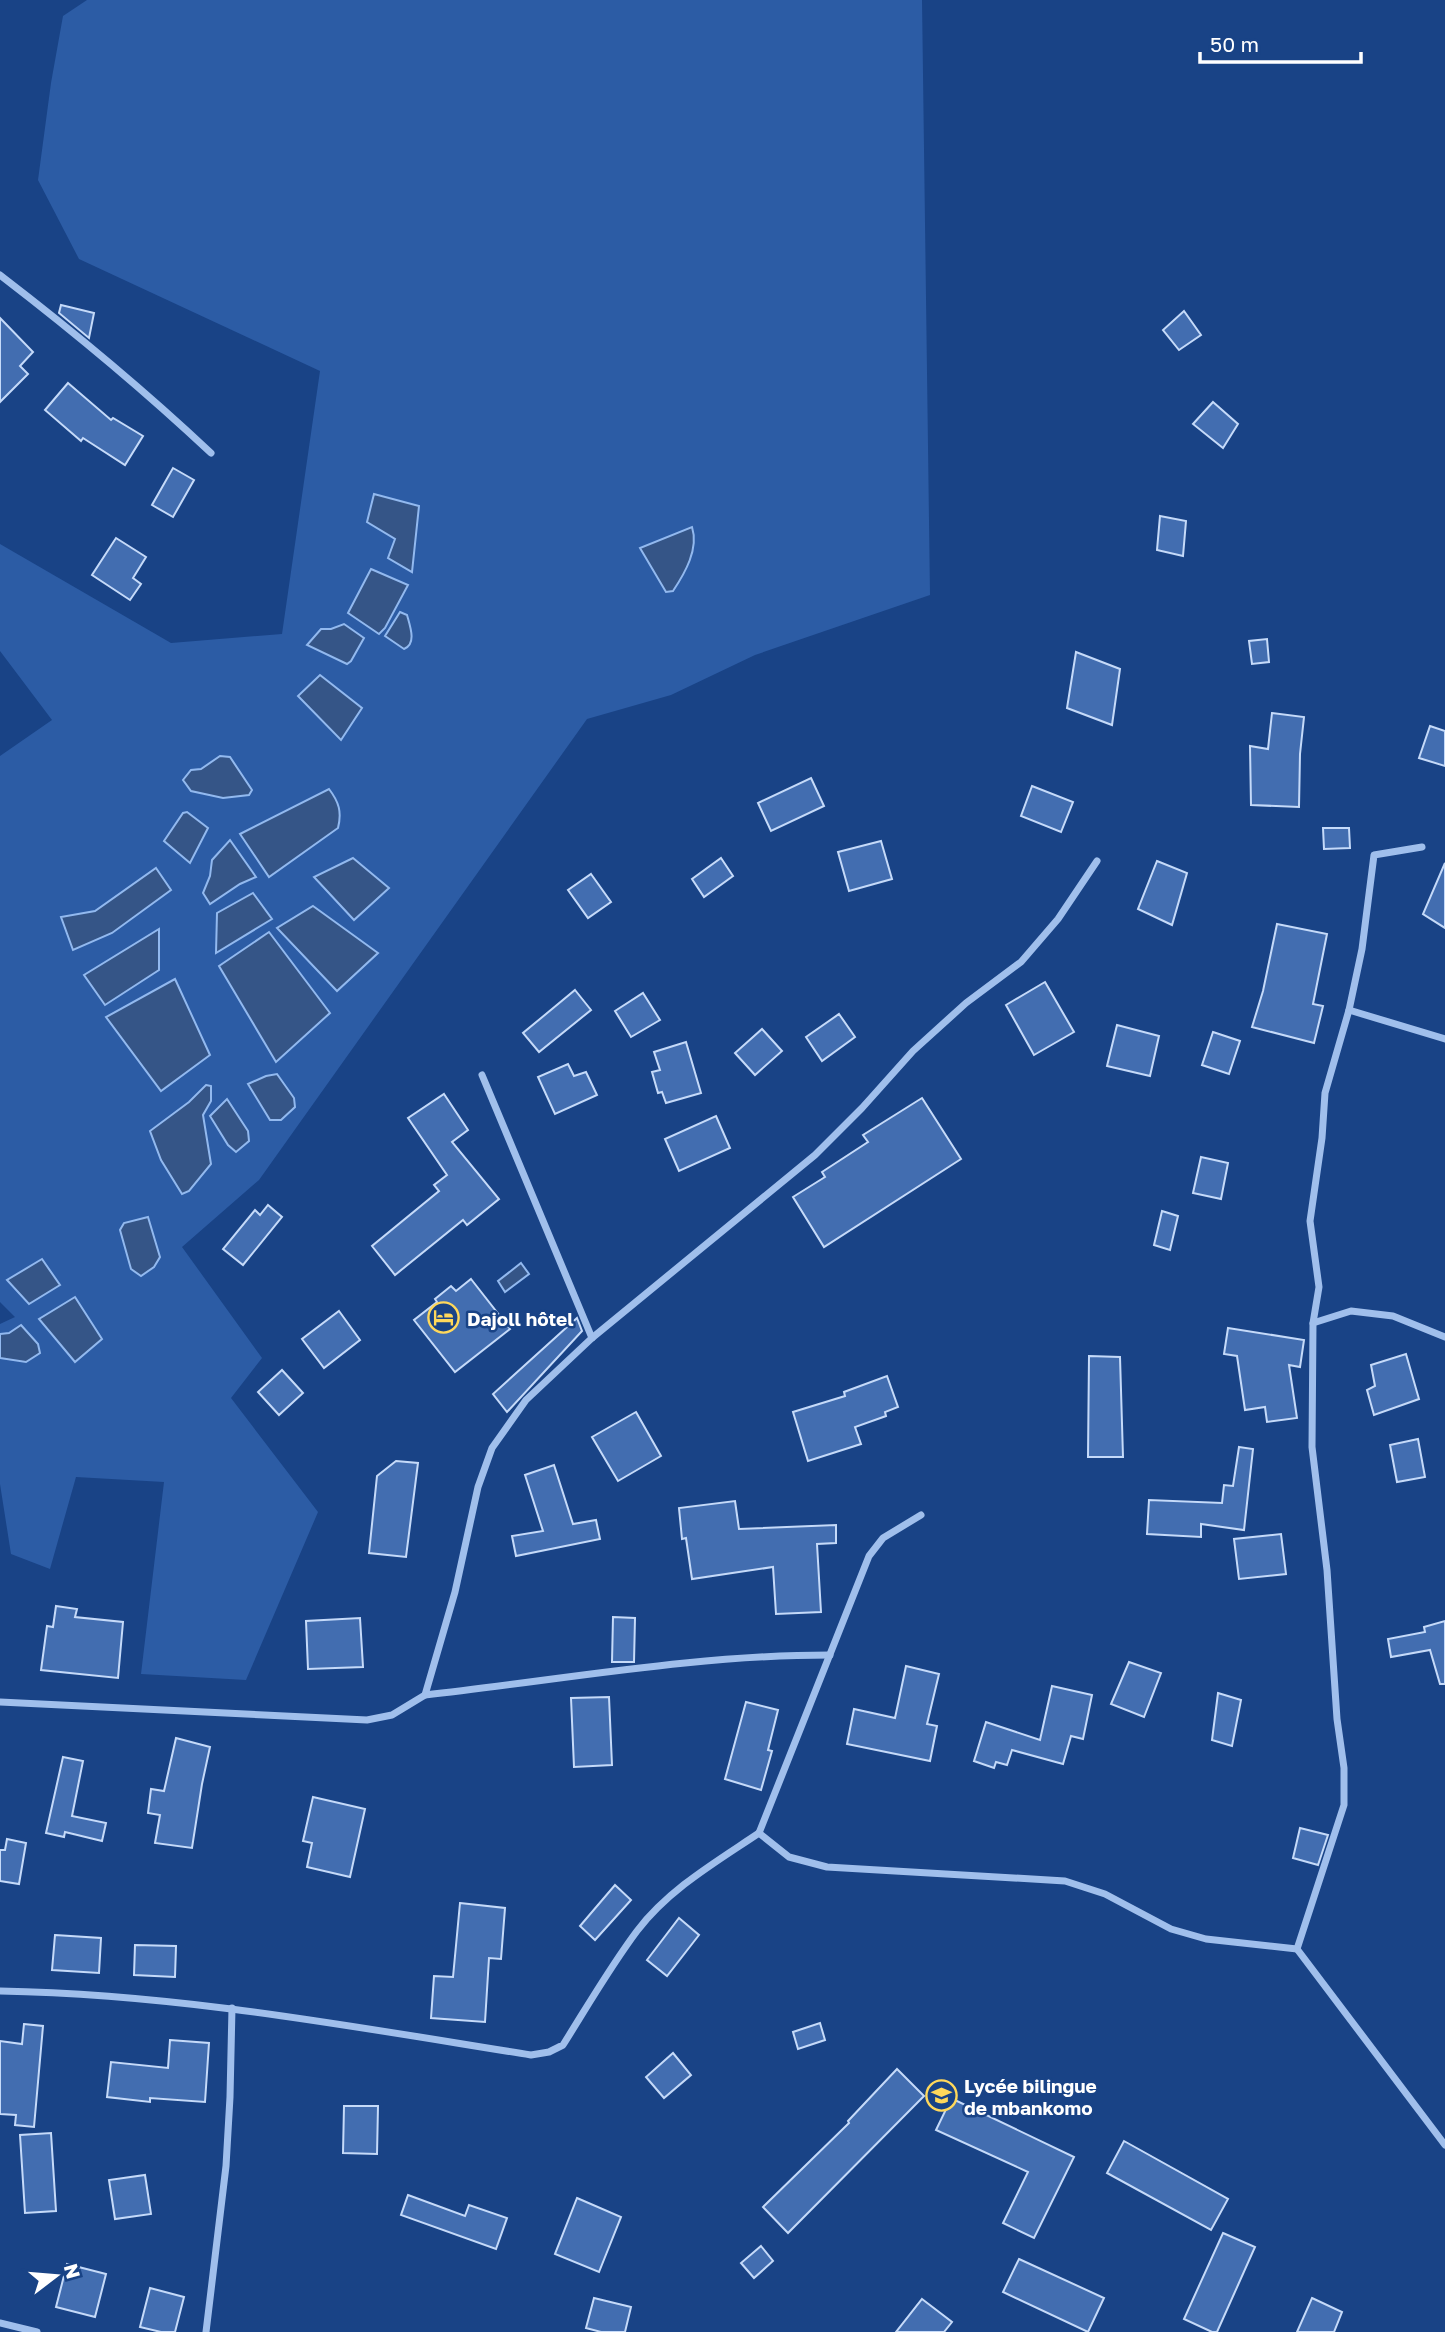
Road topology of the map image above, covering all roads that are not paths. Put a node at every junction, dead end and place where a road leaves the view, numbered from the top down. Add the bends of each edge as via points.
1 (0, 275) edge
2 (211, 453) dead end
3 (1422, 847) dead end
4 (1097, 861) dead end
5 (1349, 1010) junction
6 (1445, 1039) edge
7 (482, 1075) dead end
8 (1313, 1323) junction
9 (1445, 1337) edge
10 (592, 1338) junction
11 (921, 1515) dead end
12 (830, 1655) junction
13 (425, 1695) junction
14 (0, 1702) edge
15 (759, 1833) junction
16 (1297, 1949) junction
17 (0, 1991) edge
18 (232, 2008) junction
19 (1445, 2145) edge
20 (0, 2323) edge
21 (37, 2332) edge
22 (206, 2332) edge

1 - 2 street
3 - 5 street via 1374,855
4 - 10 street via 1058,919 1021,961 914,1051 815,1155
5 - 6 street
5 - 8 street via 1325,1093 1310,1222 1319,1287
7 - 10 street
8 - 9 street via 1351,1311 1393,1316
8 - 16 street via 1312,1447 1325,1542 1344,1805
10 - 13 street via 526,1400 492,1448
11 - 12 street via 883,1538 869,1556
12 - 13 street via 682,1663
12 - 15 street
13 - 14 street via 392,1715 368,1720
15 - 16 street via 789,1857 827,1867 1065,1881 1206,1939
15 - 18 street via 689,1880 661,1906 638,1930 563,2045 549,2052 531,2055
16 - 19 street
17 - 18 street
18 - 22 street via 226,2166
20 - 21 street

